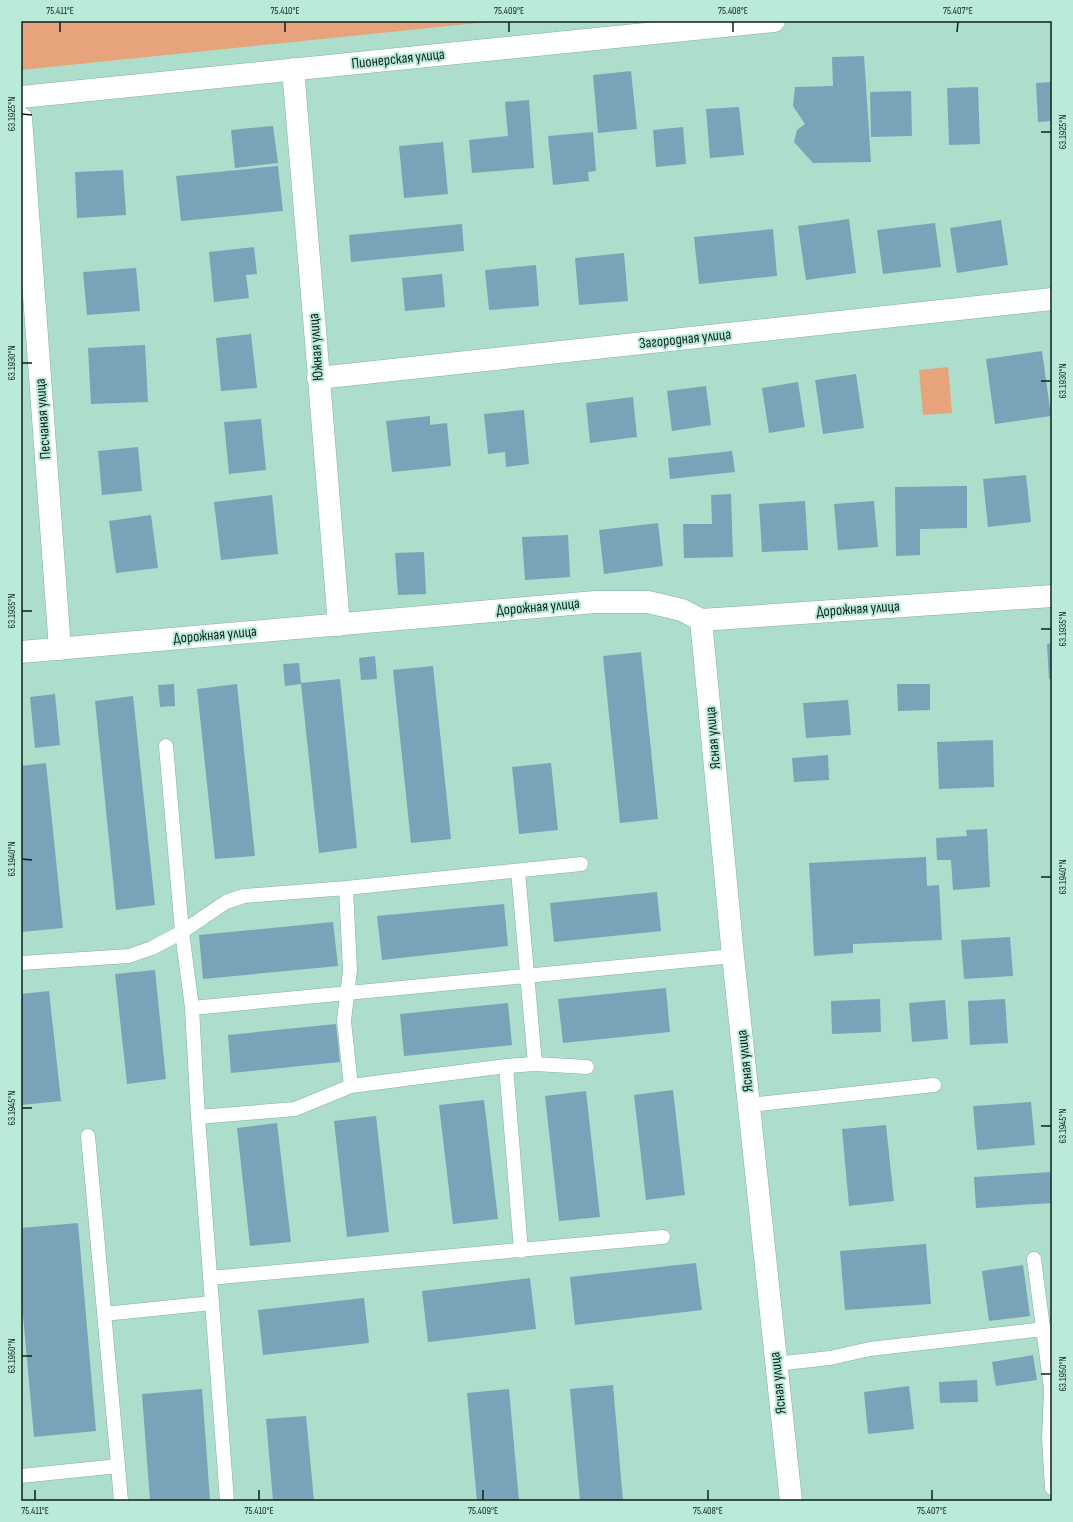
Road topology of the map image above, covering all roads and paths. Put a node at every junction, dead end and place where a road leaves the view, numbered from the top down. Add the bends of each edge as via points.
1 (774, 21) edge
2 (293, 70) junction
3 (21, 97) edge
4 (21, 118) edge
5 (1052, 299) edge
6 (318, 378) junction
7 (1052, 596) edge
8 (701, 620) junction
9 (339, 625) junction
10 (60, 648) junction
11 (21, 652) edge
12 (166, 746) dead end
13 (581, 864) dead end
14 (518, 870) junction
15 (346, 888) junction
16 (182, 932) junction
17 (733, 956) junction
18 (21, 963) edge
19 (527, 976) junction
20 (347, 993) junction
21 (192, 1008) junction
22 (535, 1064) junction
23 (506, 1066) junction
24 (587, 1067) dead end
25 (934, 1085) dead end
26 (350, 1086) junction
27 (749, 1104) junction
28 (198, 1117) junction
29 (88, 1136) dead end
30 (663, 1237) dead end
31 (521, 1250) junction
32 (1034, 1259) dead end
33 (210, 1278) junction
34 (212, 1303) junction
35 (104, 1314) junction
36 (1044, 1329) junction
37 (775, 1364) junction
38 (118, 1466) junction
39 (21, 1476) edge
40 (1052, 1488) edge
41 (121, 1501) edge
42 (227, 1501) edge
43 (791, 1501) edge

1 - 2 street, Пионерская улица
2 - 3 street, Пионерская улица
2 - 6 street, Южная улица
4 - 10 street, Песчаная улица
5 - 6 street, Загородная улица
6 - 9 street, Южная улица
7 - 8 street, Дорожная улица
8 - 9 street, Дорожная улица via 682,610 648,602 595,602
8 - 17 street, Ясная улица
9 - 10 street, Дорожная улица
10 - 11 street, Дорожная улица
12 - 16 lane
13 - 14 lane
14 - 15 lane
14 - 19 lane
15 - 16 lane via 244,896 226,902
15 - 20 lane via 350,970
16 - 18 lane via 152,948 129,956
16 - 21 lane
17 - 19 lane
17 - 27 street, Ясная улица
19 - 20 lane
19 - 22 lane
20 - 21 lane
20 - 26 lane via 344,1021
21 - 28 lane
22 - 23 lane
22 - 24 lane
23 - 26 lane
23 - 31 lane
25 - 27 lane
26 - 28 lane via 295,1109
27 - 37 street, Ясная улица
28 - 33 lane
29 - 35 lane
30 - 31 lane
31 - 33 lane
32 - 36 lane
33 - 34 lane
34 - 35 lane
34 - 42 lane
35 - 38 lane
36 - 37 lane via 870,1349 830,1358
36 - 40 lane via 1051,1389 1049,1439
37 - 43 street, Ясная улица
38 - 39 lane
38 - 41 lane

